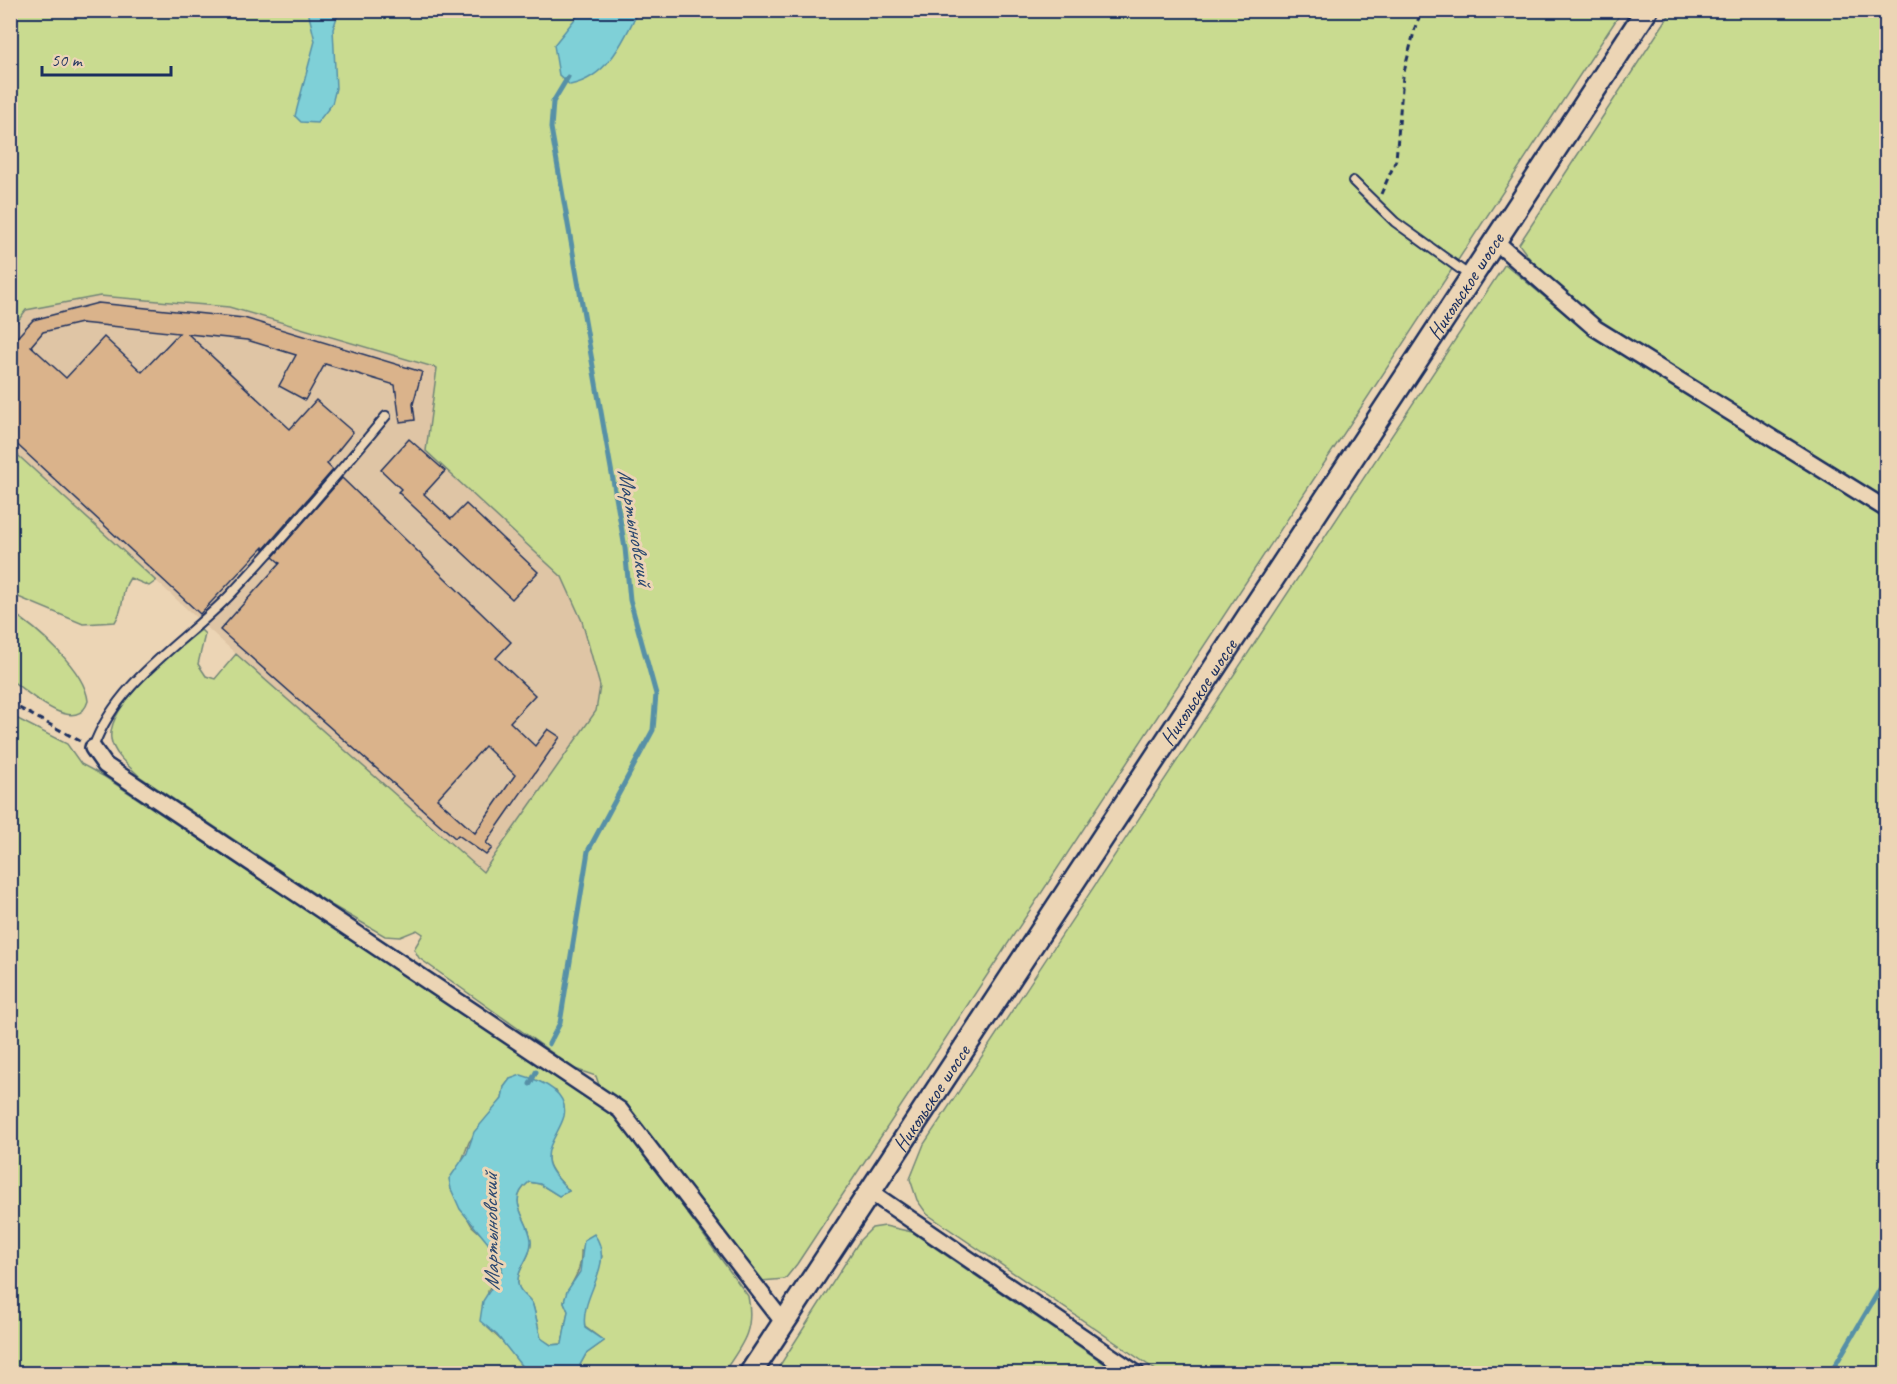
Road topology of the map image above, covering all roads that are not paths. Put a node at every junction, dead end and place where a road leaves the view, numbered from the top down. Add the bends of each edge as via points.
1 (1647, 10) edge
2 (1353, 181) dead end
3 (1495, 241) junction
4 (1471, 277) junction
5 (386, 416) dead end
6 (1887, 509) edge
7 (93, 748) joint
8 (869, 1191) junction
9 (784, 1323) junction
10 (750, 1374) edge
11 (1137, 1374) edge

1 - 3 main road, Никольское шоссе
2 - 4 lane via 1395,222
3 - 4 main road, Никольское шоссе
3 - 6 street via 1595,328
4 - 8 main road, Никольское шоссе
5 - 7 lane via 227,597 135,680 100,729
7 - 9 street via 105,765 620,1110
8 - 9 main road, Никольское шоссе
8 - 11 street
9 - 10 main road, Никольское шоссе

